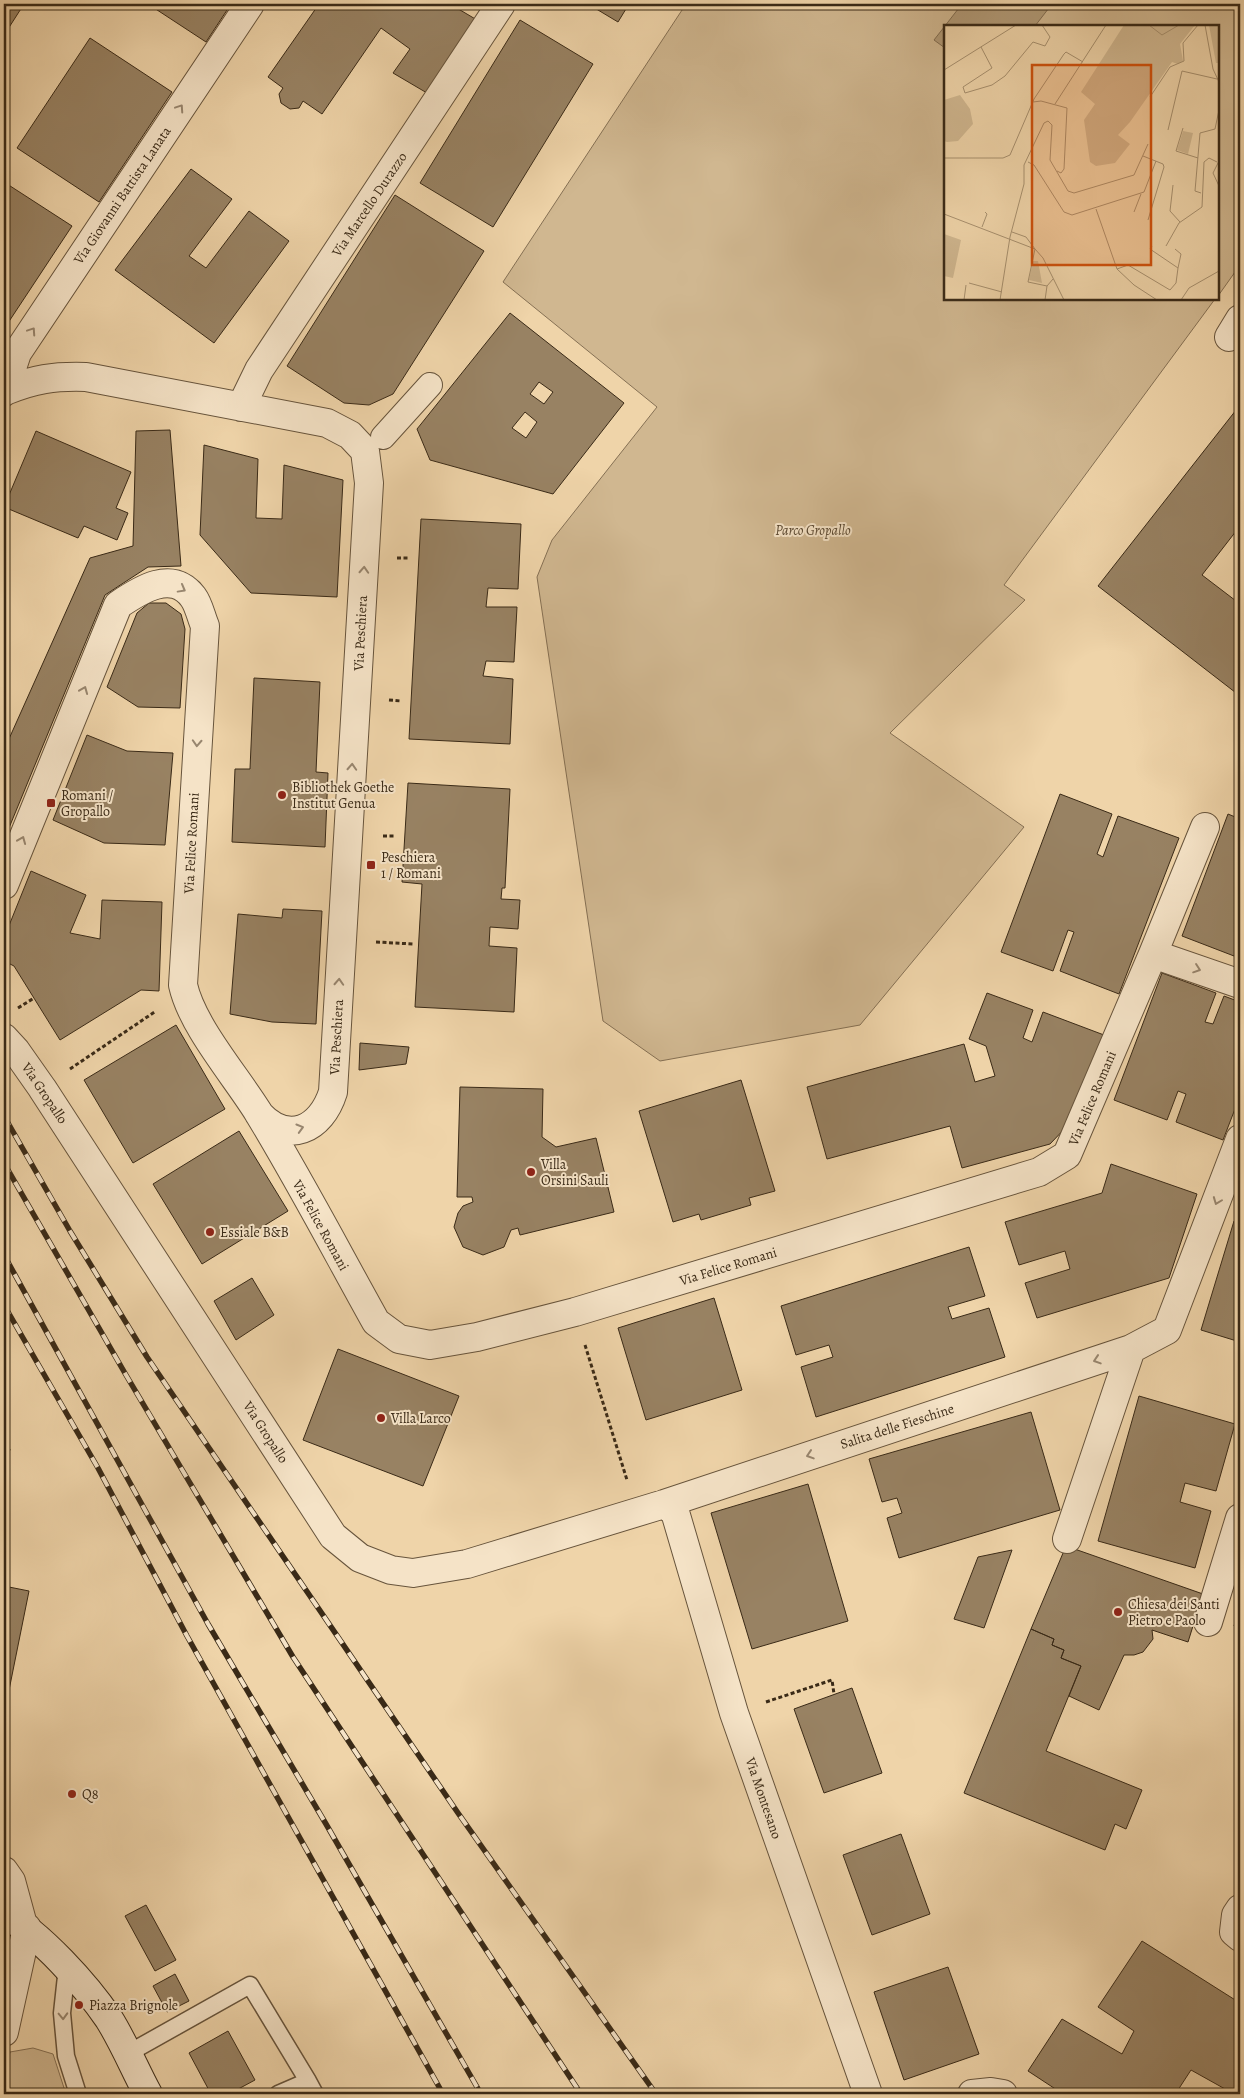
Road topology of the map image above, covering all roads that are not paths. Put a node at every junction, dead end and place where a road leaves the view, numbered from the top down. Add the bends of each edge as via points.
1 (250, 4) edge
2 (501, 4) edge
3 (430, 385) dead end
4 (4, 391) edge
5 (241, 407) junction
6 (383, 437) dead end
7 (1205, 827) dead end
8 (4, 885) edge
9 (1153, 954) junction
10 (1240, 984) edge
11 (8, 1025) edge
12 (258, 1113) junction
13 (1240, 1139) edge
14 (1131, 1349) junction
15 (664, 1504) junction
16 (1240, 1518) edge
17 (1067, 1540) dead end
18 (1208, 1622) dead end
19 (4, 1871) edge
20 (1240, 1909) edge
21 (18, 1923) edge
22 (1240, 1937) edge
23 (66, 1967) junction
24 (4, 2032) edge
25 (127, 2054) junction
26 (312, 2087) edge
27 (78, 2094) edge
28 (148, 2094) edge
29 (278, 2094) edge
30 (868, 2094) edge
31 (972, 2094) edge
32 (1003, 2094) edge

4 -> 1 street, Via Giovanni Battista Lanata via 17,353
2 - 5 street, Via Marcello Durazzo via 259,370
3 - 6 street
4 - 5 street, Via Peschiera via 30,380 57,376 86,377
12 -> 5 street, Via Peschiera via 270,1125 297,1131 323,1115 332,1092 369,483 365,451 350,435 326,422
7 - 9 street, Via Felice Romani
8 -> 12 street, Via Felice Romani via 118,605 150,586 166,582 184,588 194,598 205,626 183,985 207,1035
9 -> 10 street
9 - 12 street, Via Felice Romani via 1067,1155 1039,1172 575,1312 477,1337 430,1345 398,1339 376,1322
11 - 15 street, Via Gropallo via 16,1051 333,1536 360,1558 391,1570 413,1573 467,1564
13 -> 14 street, Salita delle Fieschine via 1167,1330
14 -> 15 street, Salita delle Fieschine
14 - 17 street
15 - 30 street, Via Montesano via 675,1512 734,1714
16 - 18 street
19 - 21 street via 11,1881
20 - 22 street via 1234,1932
21 - 23 street
21 - 24 street
23 - 25 street via 109,2019
23 -> 27 lane via 62,2013 66,2056
25 - 26 lane via 250,1985
25 - 28 street
26 - 29 lane
31 - 32 street

